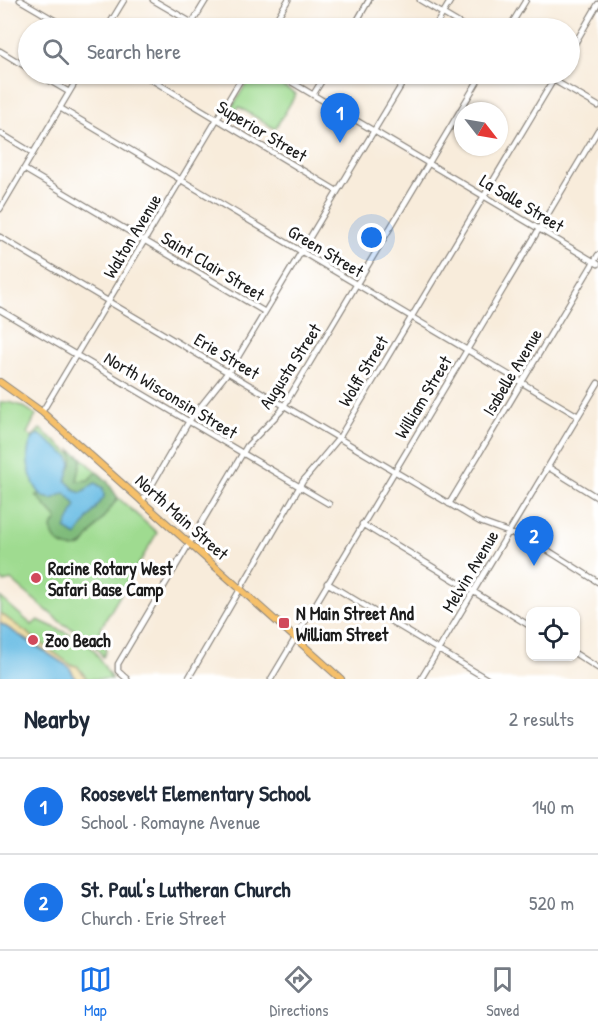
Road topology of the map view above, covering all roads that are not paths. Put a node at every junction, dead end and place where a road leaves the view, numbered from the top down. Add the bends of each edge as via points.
1 (20, 0) edge
2 (124, 0) edge
3 (153, 0) edge
4 (206, 0) edge
5 (288, 0) edge
6 (369, 0) edge
7 (420, 0) edge
8 (451, 0) edge
9 (526, 0) edge
10 (598, 4) edge
11 (443, 14) junction
12 (51, 18) edge
13 (113, 18) edge
14 (184, 18) edge
15 (195, 18) edge
16 (277, 18) edge
17 (358, 18) edge
18 (440, 18) edge
19 (450, 18) edge
20 (515, 18) edge
21 (580, 35) edge
22 (0, 51) edge
23 (18, 62) edge
24 (55, 84) edge
25 (74, 84) edge
26 (158, 84) edge
27 (238, 84) edge
28 (295, 84) edge
29 (320, 84) edge
30 (402, 84) edge
31 (476, 84) edge
32 (551, 84) edge
33 (560, 84) edge
34 (69, 92) junction
35 (313, 95) junction
36 (598, 106) edge
37 (60, 108) junction
38 (217, 120) junction
39 (374, 130) junction
40 (598, 130) edge
41 (0, 133) edge
42 (33, 153) junction
43 (429, 164) junction
44 (24, 169) junction
45 (181, 180) junction
46 (337, 191) junction
47 (484, 196) junction
48 (0, 209) edge
49 (539, 229) junction
50 (0, 237) edge
51 (145, 241) junction
52 (301, 252) junction
53 (598, 255) edge
54 (596, 263) edge
55 (356, 285) junction
56 (108, 301) junction
57 (0, 309) edge
58 (265, 312) junction
59 (411, 317) junction
60 (466, 350) junction
61 (77, 355) junction
62 (229, 373) junction
63 (0, 382) edge
64 (522, 382) junction
65 (598, 383) edge
66 (284, 405) junction
67 (42, 412) junction
68 (578, 416) junction
69 (189, 422) junction
70 (339, 438) junction
71 (242, 453) junction
72 (548, 466) junction
73 (394, 471) junction
74 (300, 487) junction
75 (597, 496) edge
76 (142, 502) junction
77 (329, 504) dead end
78 (449, 504) junction
79 (362, 524) junction
80 (510, 532) junction
81 (189, 544) junction
82 (598, 582) edge
83 (327, 583) junction
84 (240, 590) junction
85 (474, 590) junction
86 (526, 623) edge
87 (295, 639) junction
88 (439, 649) junction
89 (580, 657) edge
90 (598, 668) edge
91 (127, 679) edge
92 (188, 679) edge
93 (271, 679) edge
94 (341, 679) edge
95 (421, 679) edge
96 (487, 679) edge

1 - 12 street
2 - 13 street
3 - 14 street
4 - 15 street
5 - 16 street
6 - 17 street
7 - 11 street
8 - 11 street
9 - 20 street
10 - 21 street
11 - 18 street
11 - 19 street
22 - 23 street
24 - 34 street
25 - 34 street
26 - 38 street, Superior Street
27 - 38 street, Walton Avenue
28 - 35 street, La Salle Street
29 - 35 street
30 - 39 street
31 - 43 street, Augusta Street
32 - 47 street, Wolff Street
33 - 36 street
34 - 37 street
35 - 39 street, La Salle Street
37 - 42 street
37 - 45 street, Green Street
38 - 45 street, Walton Avenue
38 - 46 street, Superior Street
39 - 43 street, La Salle Street
39 - 46 street
40 - 49 street, William Street
41 - 42 street
42 - 44 street
43 - 47 street, La Salle Street
43 - 55 street, Augusta Street
44 - 48 street
44 - 51 street, Saint Clair Street
45 - 51 street, Walton Avenue
45 - 52 street, Green Street
46 - 52 street
47 - 49 street, La Salle Street
47 - 59 street, Wolff Street
49 - 54 street, La Salle Street
49 - 60 street, William Street
50 - 56 street, Erie Street
51 - 56 street, Walton Avenue
51 - 58 street, Saint Clair Street
52 - 55 street, Green Street
52 - 58 street
53 - 54 street, Isabelle Avenue
54 - 64 street, Isabelle Avenue
55 - 59 street, Green Street
55 - 66 street, Augusta Street
56 - 61 street, Walton Avenue
56 - 62 street, Erie Street
57 - 61 street, North Wisconsin Street
58 - 62 street
59 - 60 street, Green Street
59 - 70 street, Wolff Street
60 - 64 street, Green Street
60 - 73 street, William Street
61 - 67 street, Walton Avenue
61 - 69 street, North Wisconsin Street
62 - 66 street, Erie Street
62 - 69 street
63 - 67 main road, North Main Street
64 - 68 street, Green Street
64 - 78 street, Isabelle Avenue
65 - 68 street, Melvin Avenue
66 - 70 street, Erie Street
66 - 71 street, Augusta Street
67 - 76 main road, North Main Street
68 - 72 street, Melvin Avenue
69 - 71 street, North Wisconsin Street
69 - 76 street
70 - 73 street, Erie Street
70 - 74 street, Wolff Street
71 - 74 street, North Wisconsin Street
71 - 81 street, Augusta Street
72 - 75 street
72 - 80 street, Melvin Avenue
73 - 78 street, Erie Street
73 - 79 street, William Street
74 - 77 street, North Wisconsin Street
74 - 84 street, Wolff Street
76 - 81 main road, North Main Street
78 - 80 street, Erie Street via 480,522
79 - 83 street, William Street
79 - 85 street
80 - 82 street, Erie Street via 533,541
80 - 85 street, Melvin Avenue
81 - 84 main road, North Main Street
81 - 91 street, Augusta Street via 117,668
83 - 87 street, William Street
83 - 88 street
84 - 87 main road, North Main Street
84 - 92 street, Wolff Street
85 - 86 street
85 - 88 street, Melvin Avenue
87 - 93 street, William Street
87 - 94 main road, North Main Street
88 - 95 street, Melvin Avenue
88 - 96 street
89 - 90 street

